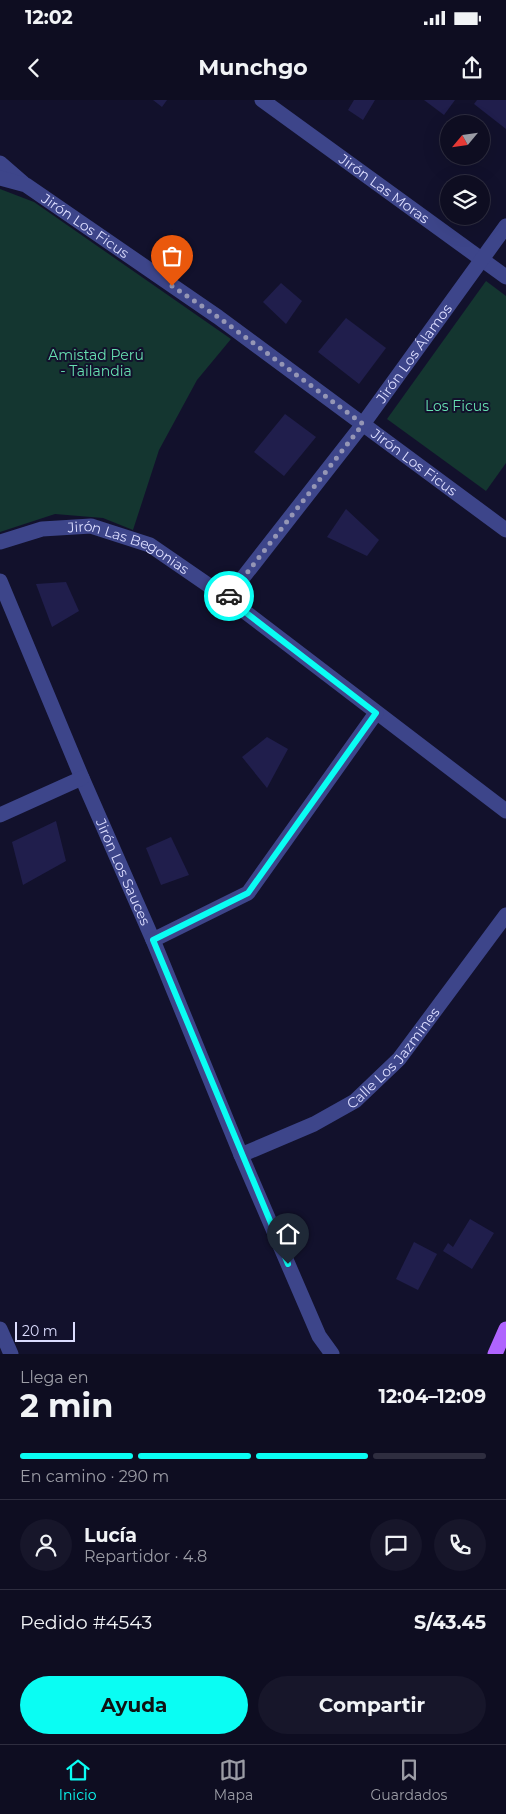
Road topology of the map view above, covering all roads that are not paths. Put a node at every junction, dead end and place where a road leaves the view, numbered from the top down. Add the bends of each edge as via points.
1 (262, 100) edge
2 (0, 163) edge
3 (0, 178) edge
4 (26, 185) junction
5 (506, 226) edge
6 (481, 259) junction
7 (506, 277) edge
8 (363, 424) junction
9 (506, 530) edge
10 (0, 542) edge
11 (0, 581) edge
12 (227, 598) junction
13 (376, 713) junction
14 (82, 778) junction
15 (506, 811) edge
16 (0, 815) edge
17 (506, 915) edge
18 (153, 940) junction
19 (241, 1155) junction
20 (0, 1328) edge
21 (506, 1330) edge
22 (11, 1354) edge
23 (332, 1354) edge
24 (495, 1354) edge

1 - 6 street, Jirón Las Moras
2 - 4 street
3 - 4 street, Jirón Los Ficus
4 - 8 street, Jirón Los Ficus via 218,317
5 - 6 street, Jirón Los Álamos
6 - 7 street, Jirón Las Moras
6 - 8 street, Jirón Los Álamos
8 - 9 street, Jirón Los Ficus
8 - 12 street, Jirón Los Álamos
10 - 12 street, Jirón Las Begonias via 42,529 91,526 150,545
11 - 14 street, Jirón Los Sauces
12 - 13 street, Jirón Las Begonias
13 - 15 street, Jirón Las Begonias
13 - 18 street via 248,893
14 - 16 street
14 - 18 street, Jirón Los Sauces
17 - 19 street, Calle Los Jazmines via 399,1058 355,1101 314,1124
18 - 19 street, Jirón Los Sauces
19 - 23 street, Jirón Los Sauces via 319,1336
20 - 22 street
21 - 24 main road

